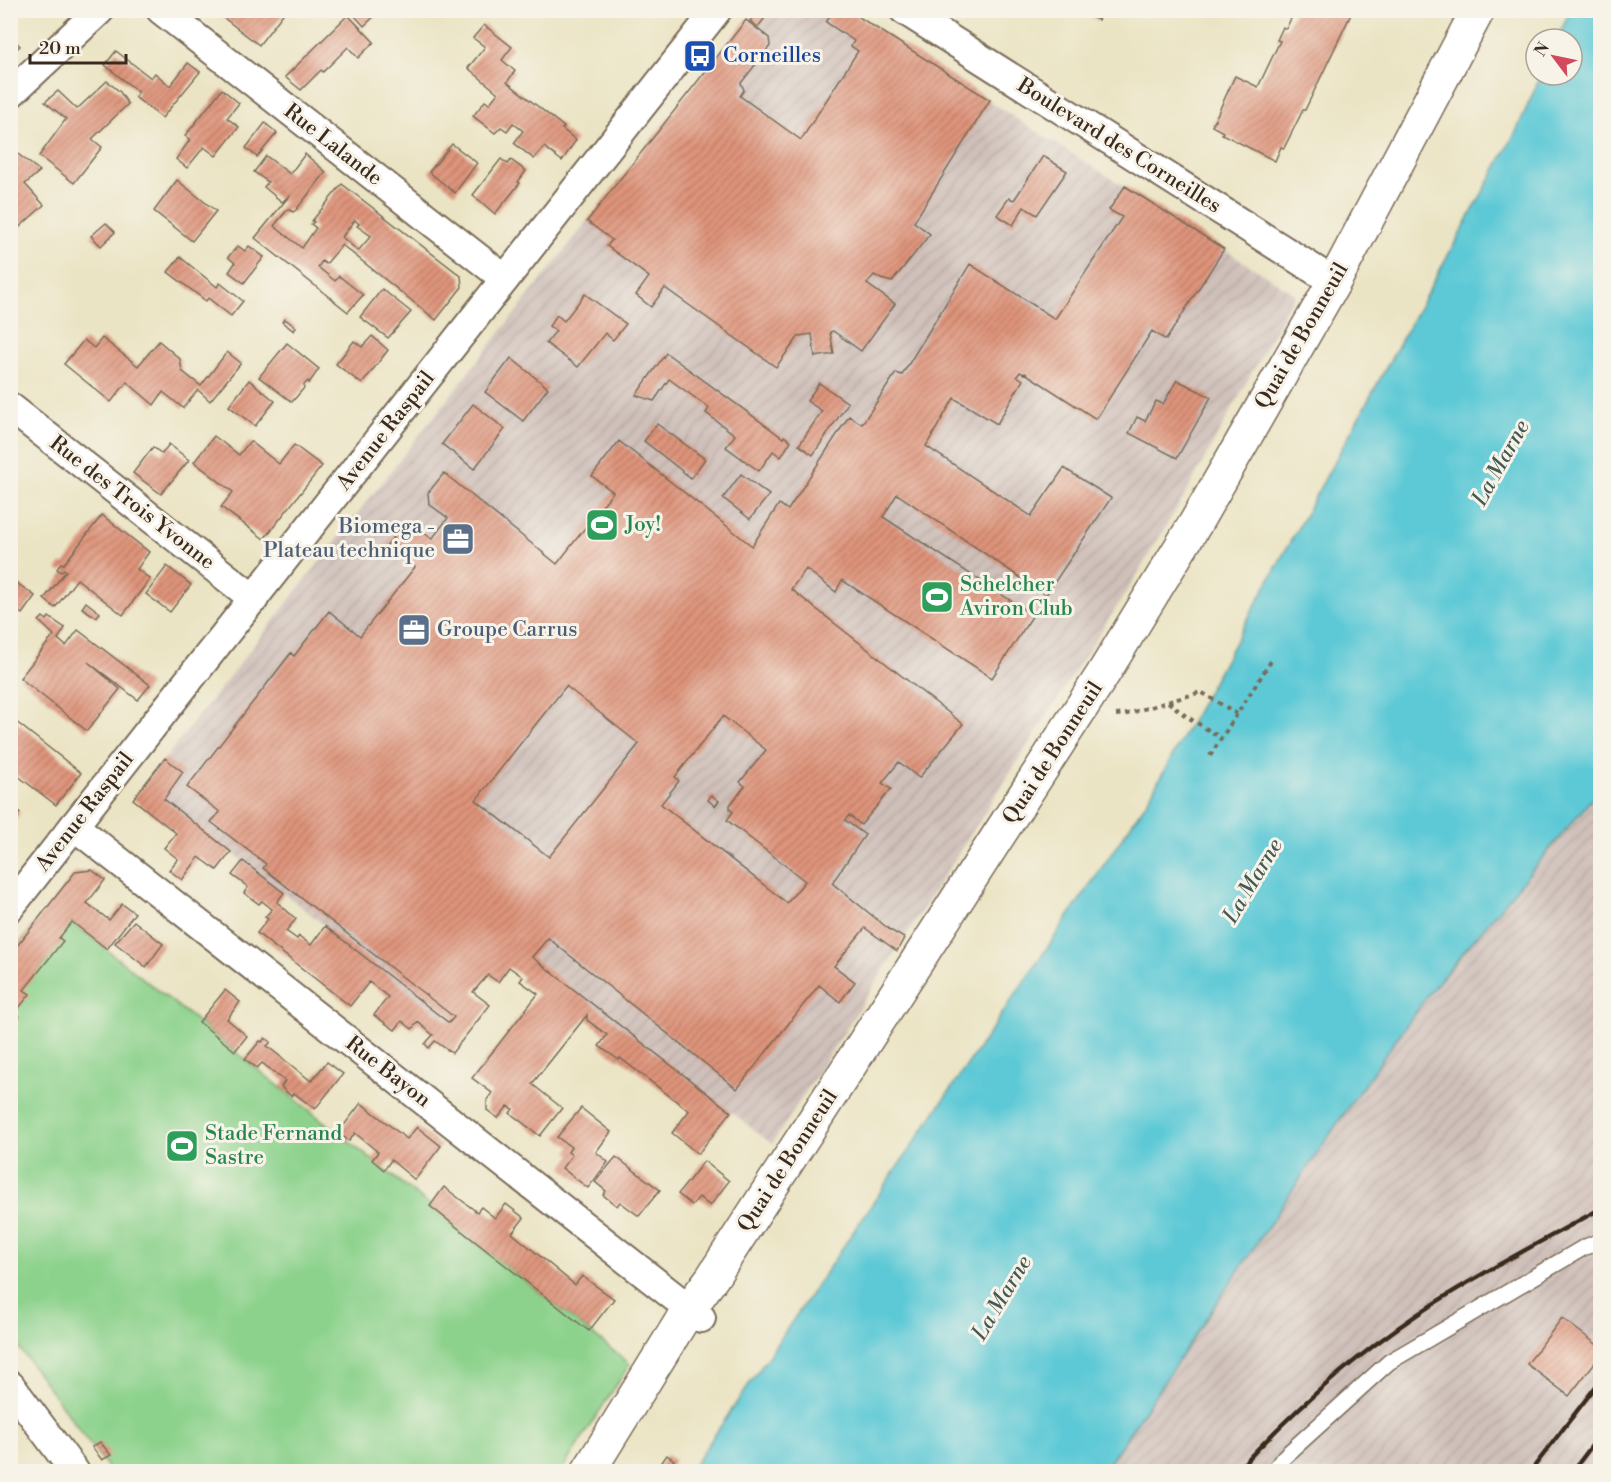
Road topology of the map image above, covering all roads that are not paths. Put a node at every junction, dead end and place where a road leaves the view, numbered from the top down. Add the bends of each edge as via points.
1 (100, 10) edge
2 (161, 10) edge
3 (717, 10) edge
4 (904, 10) edge
5 (1478, 10) edge
6 (10, 94) edge
7 (506, 279) junction
8 (1334, 282) junction
9 (10, 407) edge
10 (254, 599) junction
11 (74, 826) junction
12 (10, 908) edge
13 (1600, 1240) edge
14 (695, 1313) junction
15 (10, 1385) edge
16 (75, 1472) edge
17 (588, 1472) edge
18 (1273, 1472) edge

1 - 6 street
2 - 7 street, Rue Lalande
3 - 7 street, Avenue Raspail
4 - 8 street, Boulevard des Corneilles
5 - 8 street, Quai de Bonneuil
7 - 10 street, Avenue Raspail
8 - 14 street, Quai de Bonneuil via 1195,525 1103,675 712,1278
9 - 10 street, Rue des Trois Yvonne
10 - 11 street, Avenue Raspail
11 - 12 street, Avenue Raspail
11 - 14 street, Rue Bayon
13 - 18 lane via 1389,1362 1284,1457
14 - 17 street, Quai de Bonneuil
15 - 16 street

